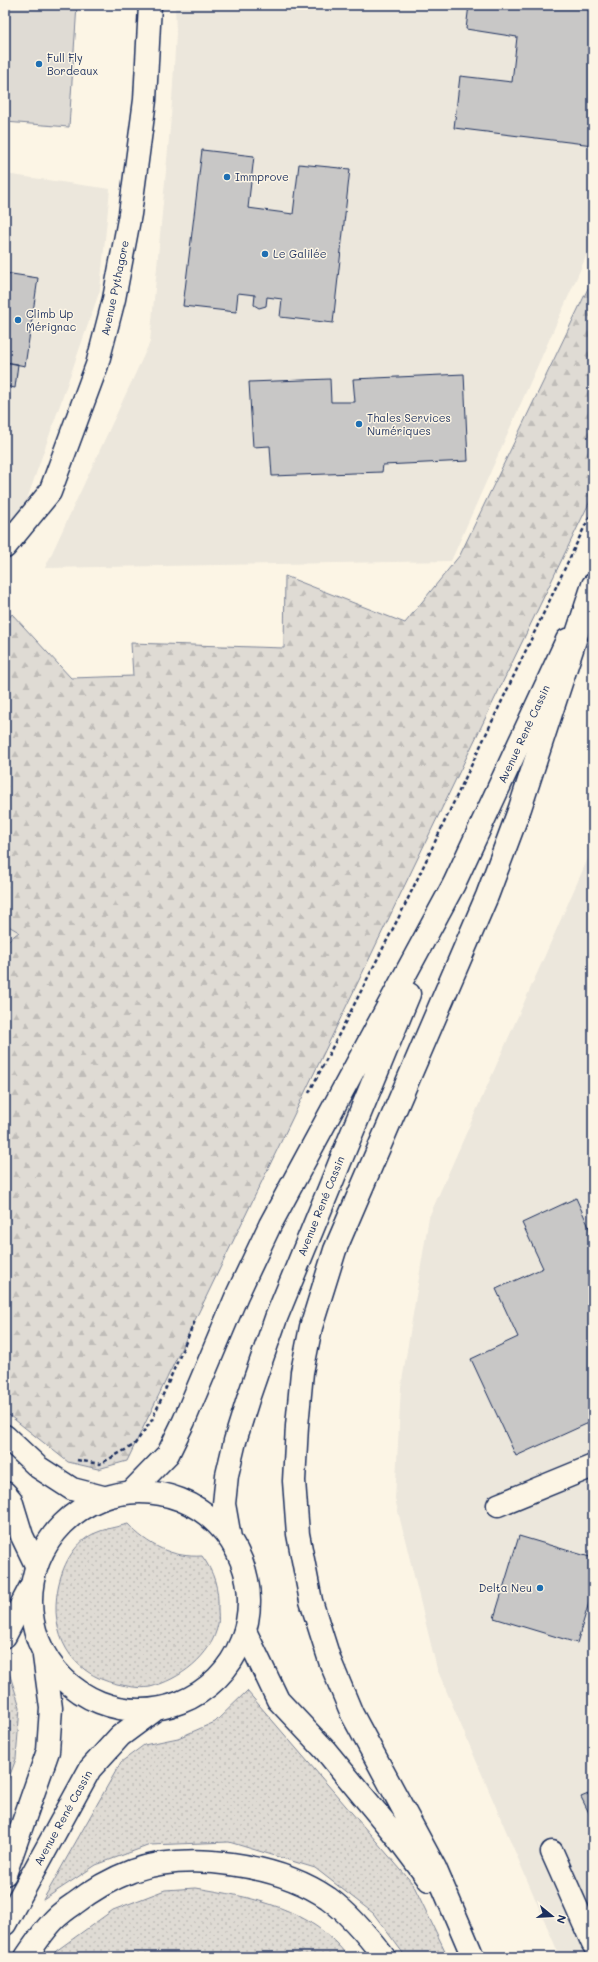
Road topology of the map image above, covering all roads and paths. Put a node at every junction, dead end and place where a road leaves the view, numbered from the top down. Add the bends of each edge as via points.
1 (150, 5) edge
2 (593, 509) edge
3 (5, 547) edge
4 (593, 584) edge
5 (454, 884) junction
6 (309, 1094) dead end
7 (196, 1320) dead end
8 (5, 1436) edge
9 (72, 1459) dead end
10 (593, 1466) edge
11 (132, 1491) junction
12 (5, 1493) edge
13 (103, 1497) junction
14 (498, 1505) dead end
15 (230, 1538) junction
16 (36, 1565) junction
17 (31, 1586) junction
18 (245, 1631) junction
19 (5, 1636) edge
20 (44, 1655) junction
21 (155, 1710) junction
22 (552, 1852) dead end
23 (5, 1874) edge
24 (453, 1912) junction
25 (5, 1924) edge
26 (593, 1943) edge
27 (26, 1957) edge
28 (384, 1957) edge
29 (473, 1957) edge

1 - 3 main road, Avenue Pythagore via 144,100 130,214 114,299 97,366 50,492
2 - 6 path via 404,907
4 - 5 main road, Avenue René Cassin
4 - 24 main road via 520,808 487,896 335,1250 311,1327 302,1372 294,1481 298,1534 311,1601 330,1661 352,1714 435,1868
5 - 11 main road, Avenue René Cassin via 270,1225 168,1454
5 - 15 main road, Avenue René Cassin via 276,1318 235,1441 227,1474 224,1504
7 - 9 path via 152,1420 134,1445 100,1464
8 - 13 main road via 38,1468 49,1475 72,1489
10 - 14 main road
11 - 13 main road
11 - 15 main road via 170,1495 204,1511
12 - 16 main road via 11,1500 22,1536
13 - 16 main road via 74,1512 51,1536
15 - 18 main road via 244,1567 249,1599
16 - 17 main road
17 - 19 main road
17 - 20 main road via 32,1622
18 - 21 main road via 232,1660 212,1684 185,1701
18 - 24 main road via 278,1700 341,1768
20 - 21 main road via 64,1681 91,1699 122,1710
20 - 23 main road via 50,1708 48,1750
21 - 25 main road, Avenue René Cassin via 120,1736 90,1769
22 - 26 main road
24 - 29 main road
27 - 28 main road via 56,1918 93,1890 133,1871 167,1864 211,1861 292,1879 328,1898 366,1932

